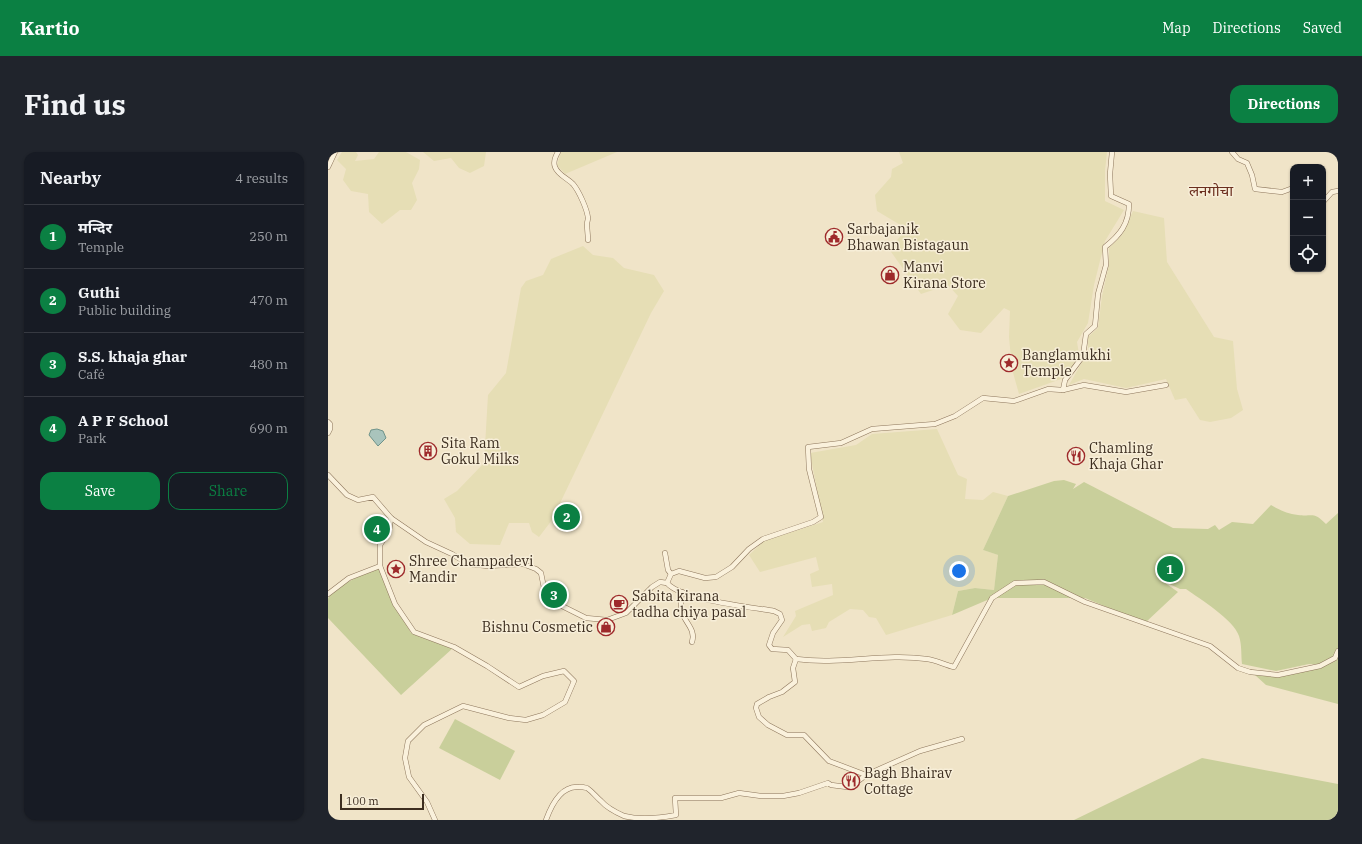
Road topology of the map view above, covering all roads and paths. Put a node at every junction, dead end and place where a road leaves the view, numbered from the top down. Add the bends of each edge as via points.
1 (335, 152) edge
2 (558, 152) edge
3 (1112, 152) edge
4 (1232, 152) edge
5 (328, 167) edge
6 (1290, 189) edge
7 (1338, 191) edge
8 (1325, 200) edge
9 (588, 240) dead end
10 (1166, 384) dead end
11 (1064, 390) junction
12 (328, 422) edge
13 (328, 433) edge
14 (328, 475) edge
15 (391, 518) junction
16 (665, 553) dead end
17 (380, 566) junction
18 (670, 574) junction
19 (667, 583) junction
20 (682, 592) junction
21 (328, 594) edge
22 (692, 642) dead end
23 (1338, 651) edge
24 (796, 659) junction
25 (962, 739) dead end
26 (866, 776) junction
27 (435, 820) edge
28 (546, 820) edge

1 - 5 street
2 - 9 street via 555,166 559,174 568,179 579,193 587,214
3 - 11 street via 1111,196 1129,204 1129,210 1118,236 1105,247 1106,265 1098,294 1095,326 1086,334 1083,356 1065,380
4 - 6 street via 1238,159 1247,163 1255,189 1282,192
7 - 8 street via 1332,192
10 - 11 street via 1126,392 1084,385
11 - 18 street via 1048,389 1014,401 983,398 955,416 935,424 872,429 841,443 808,447 809,469 821,517 814,522 763,539 732,567 716,577 705,578 679,571
12 - 13 street
14 - 15 street via 347,495 358,500 373,497
15 - 17 street via 389,531 380,545
15 - 19 street via 426,542 468,564 523,564 536,569 541,573 545,592 558,604 586,618 607,620 626,612 652,587 660,582
16 - 18 street
17 - 21 street via 349,578
17 - 27 street via 395,604 414,632 454,647 519,687 543,676 564,671 574,681 565,702 543,715 526,720 463,706 424,724 408,741 405,758 409,777 427,802
18 - 19 street
19 - 20 street via 671,588
20 - 22 street via 682,612 692,628
20 - 24 street via 695,597 780,614 782,620 769,645 772,649 788,650
23 - 24 street via 1335,658 1320,666 1278,675 1250,672 1238,668 1210,646 1085,602 1044,582 1037,582 1015,583 992,598 954,667 928,659
24 - 26 street via 793,668 795,682 782,692 757,704 759,718 787,735 804,735 829,761
25 - 26 street via 920,751
26 - 28 street via 847,787 828,783 783,796 739,793 721,798 675,798 676,815 655,818 625,816 610,810 586,787 575,787 558,798

